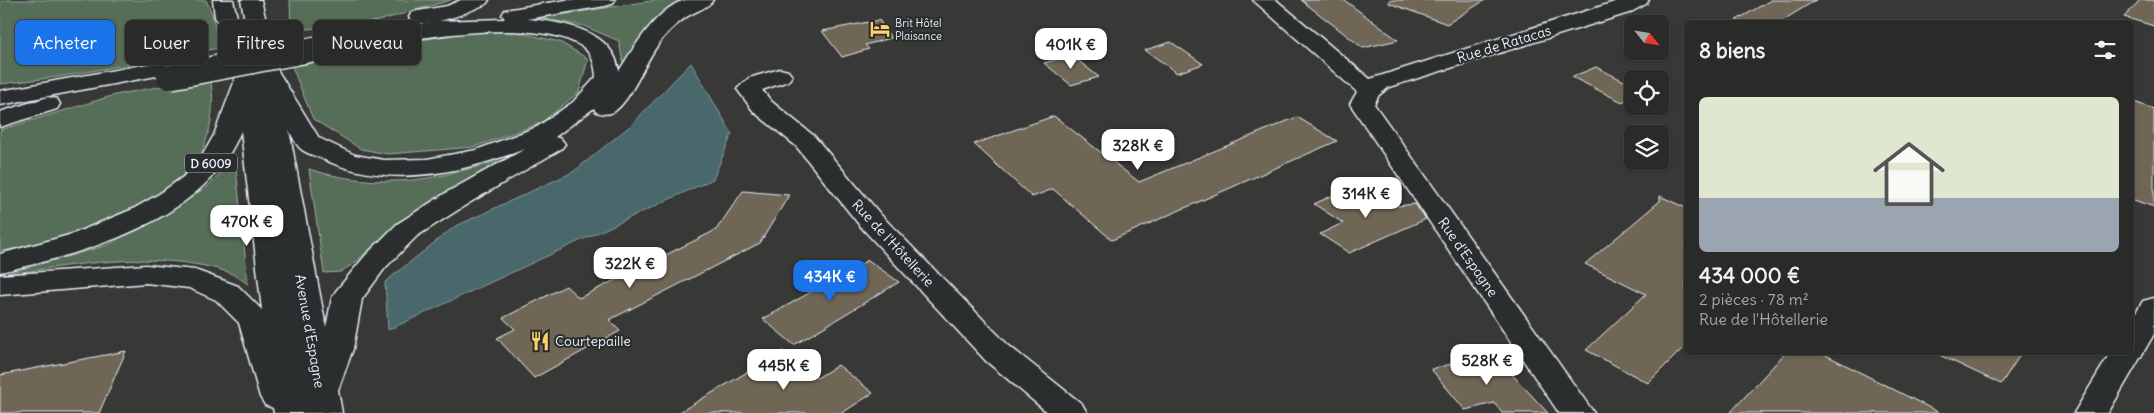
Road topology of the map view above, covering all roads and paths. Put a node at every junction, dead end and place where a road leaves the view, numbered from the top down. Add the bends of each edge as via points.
1 (222, 0) edge
2 (236, 0) edge
3 (251, 0) edge
4 (268, 0) edge
5 (479, 0) edge
6 (555, 0) edge
7 (605, 0) edge
8 (703, 0) edge
9 (1263, 0) edge
10 (1639, 0) edge
11 (229, 20) edge
12 (243, 20) edge
13 (251, 20) edge
14 (260, 20) edge
15 (413, 20) edge
16 (421, 24) edge
17 (421, 31) edge
18 (421, 31) edge
19 (313, 44) edge
20 (255, 65) edge
21 (170, 72) junction
22 (256, 73) junction
23 (780, 76) dead end
24 (60, 87) junction
25 (1370, 91) junction
26 (0, 92) edge
27 (90, 92) junction
28 (0, 98) edge
29 (0, 109) edge
30 (0, 120) edge
31 (0, 264) edge
32 (0, 285) edge
33 (2154, 308) edge
34 (2134, 341) edge
35 (2126, 355) edge
36 (323, 403) edge
37 (282, 413) edge
38 (291, 413) edge
39 (1070, 413) edge
40 (1577, 413) edge
41 (2091, 413) edge

1 - 11 main road
2 - 12 main road, D 6009
3 - 13 main road, D 6009
4 - 14 main road
5 - 15 main road
6 - 16 main road
7 - 17 main road
8 - 36 main road via 661,24 616,97 581,128 407,230 375,262 346,298
9 - 25 main road
10 - 25 main road, Rue de Ratacas via 1381,82
18 - 22 main road via 505,24 559,29 596,47 605,60 608,78 582,106 546,132 482,156 427,167 384,168 348,162 309,143
19 - 21 main road, bridge
20 - 22 main road, D 6009
21 - 24 main road
21 - 27 main road
22 - 31 main road, D 6009 via 209,165 166,201 96,236
22 - 36 main road, Avenue d'Espagne
22 - 38 main road, Avenue d'Espagne
23 - 39 main road, Rue de l'Hôtellerie via 749,89 762,107 805,141 871,221 998,353
24 - 26 main road
24 - 28 main road
25 - 40 main road, Rue d'Espagne via 1362,104
27 - 29 main road
27 - 30 main road
32 - 37 main road via 146,274 194,278 226,293 253,319
33 - 34 main road
35 - 41 main road

